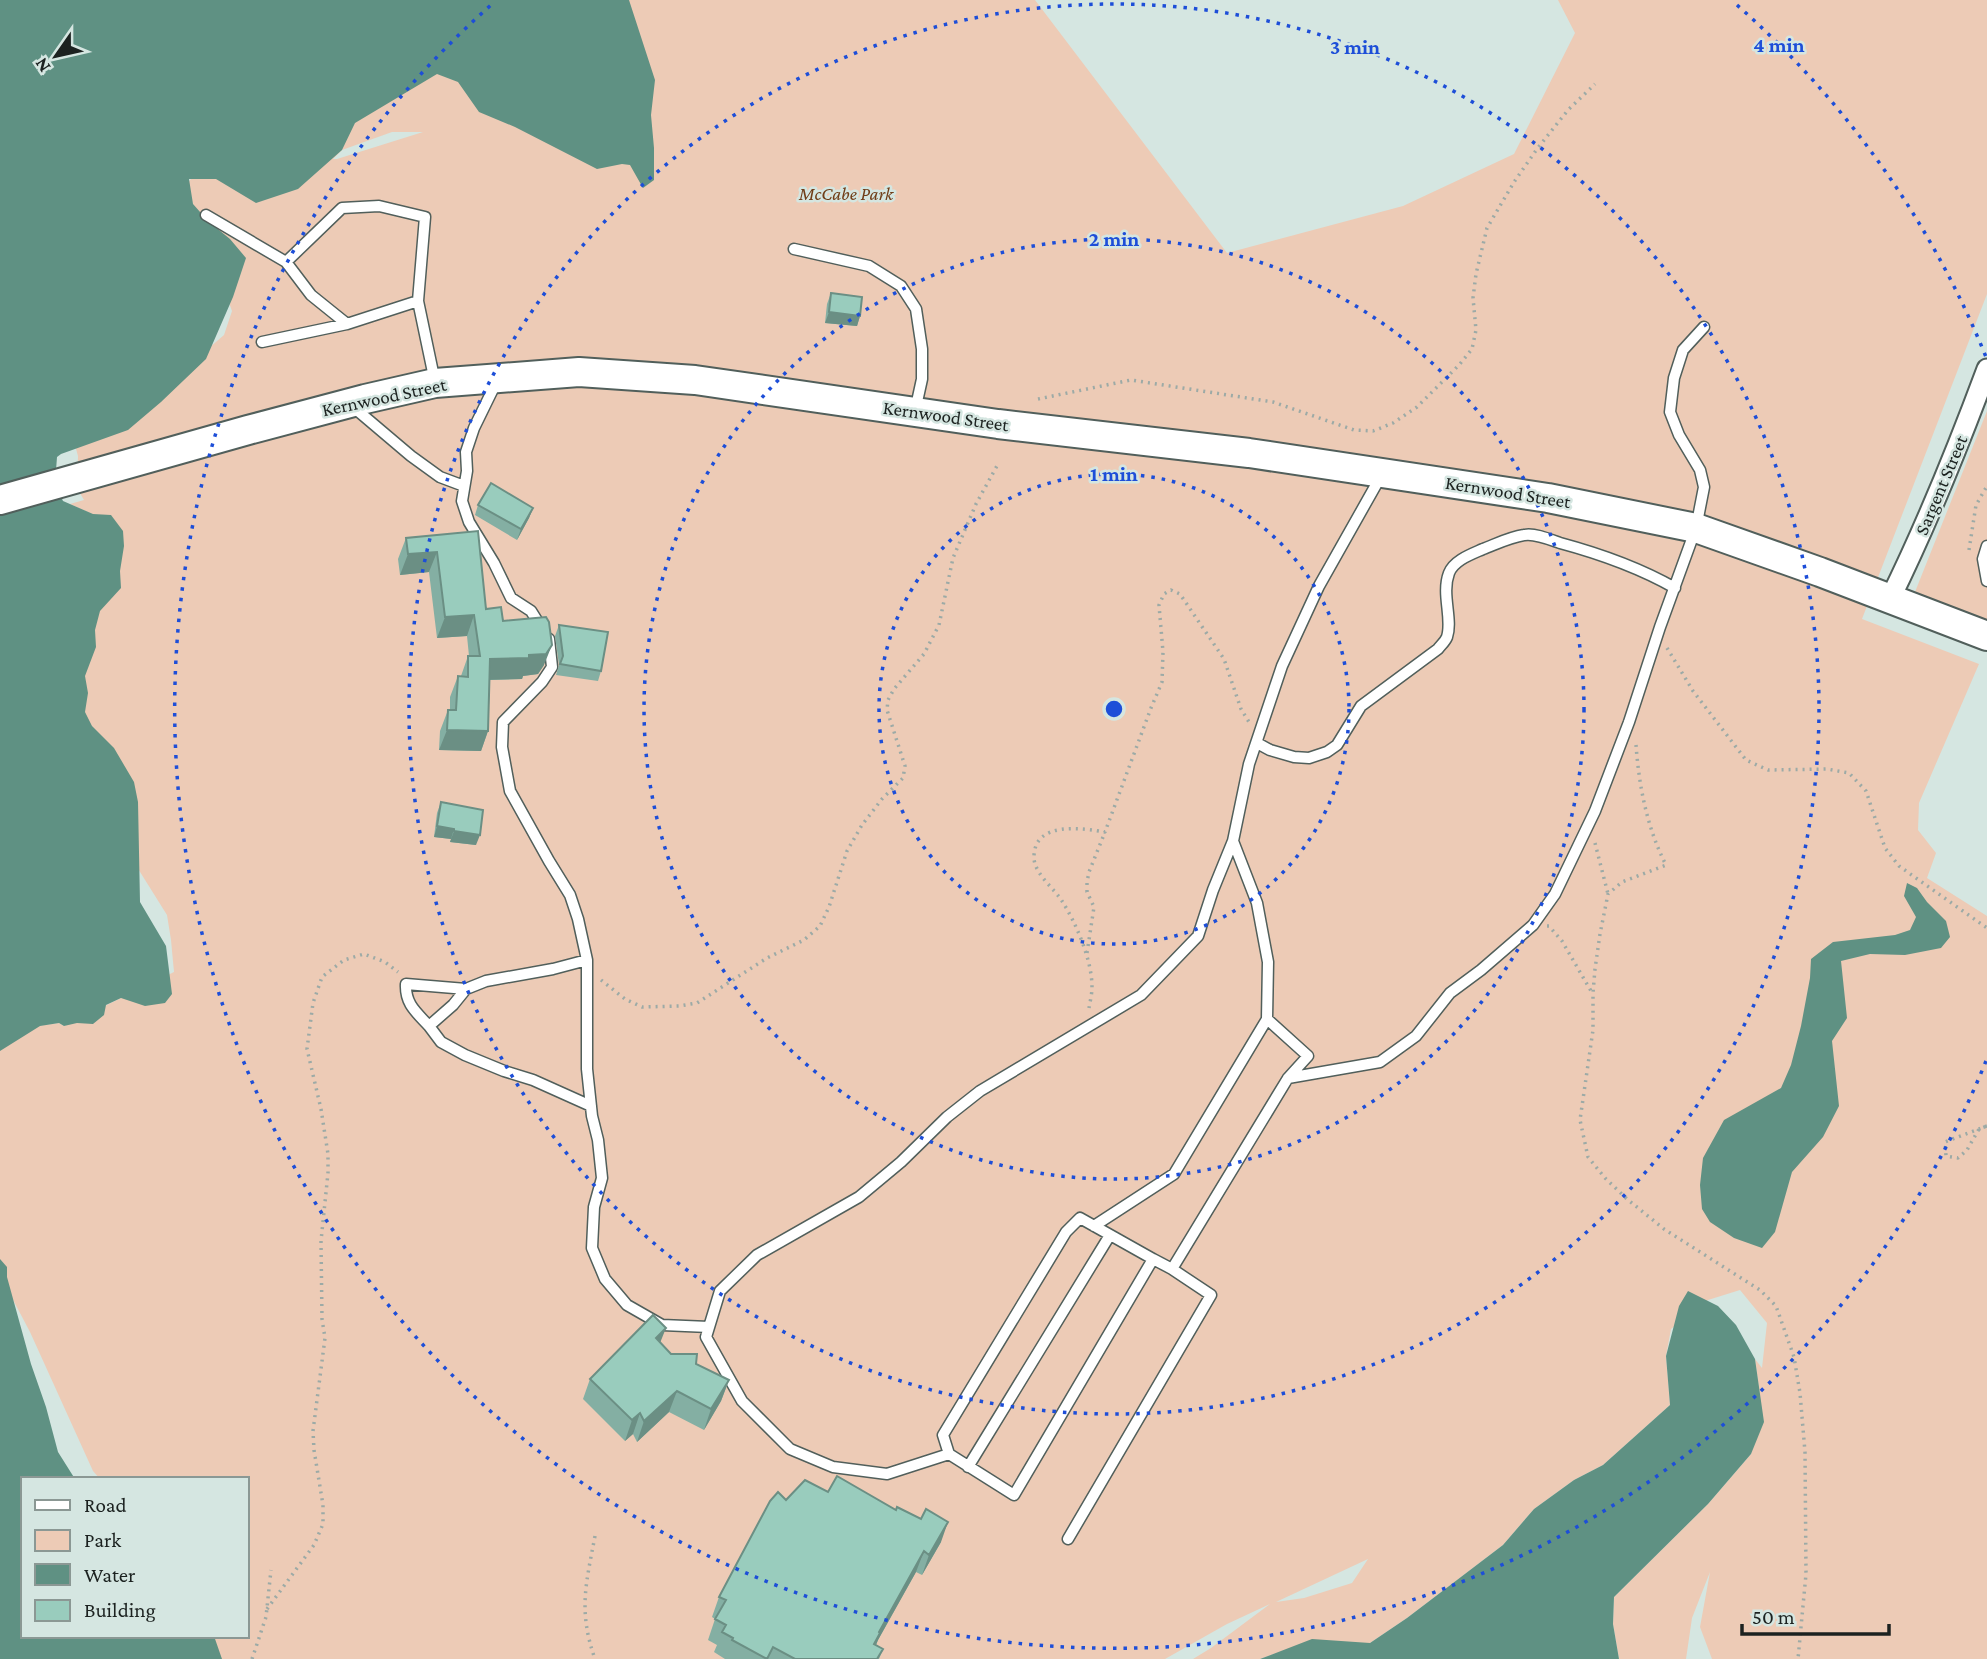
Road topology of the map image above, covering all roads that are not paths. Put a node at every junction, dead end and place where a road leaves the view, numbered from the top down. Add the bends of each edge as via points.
1 (206, 215) dead end
2 (794, 249) dead end
3 (286, 262) junction
4 (418, 301) junction
5 (347, 324) junction
6 (1704, 327) dead end
7 (262, 342) dead end
8 (1987, 369) edge
9 (498, 377) junction
10 (435, 383) junction
11 (349, 403) junction
12 (915, 411) junction
13 (1383, 473) junction
14 (464, 486) junction
15 (0, 500) edge
16 (1696, 528) junction
17 (1987, 546) edge
18 (1986, 579) edge
19 (1675, 588) junction
20 (1890, 599) junction
21 (1987, 636) edge
22 (1256, 743) junction
23 (1233, 841) junction
24 (587, 960) junction
25 (466, 989) junction
26 (1267, 1019) junction
27 (429, 1026) junction
28 (1287, 1078) junction
29 (591, 1106) junction
30 (1094, 1226) junction
31 (1110, 1235) junction
32 (1153, 1259) junction
33 (1172, 1269) junction
34 (709, 1327) junction
35 (949, 1454) junction
36 (968, 1467) junction
37 (1068, 1539) dead end

1 - 3 lane
2 - 12 lane via 869,267 901,286 916,309 922,349
3 - 4 lane via 342,208 379,206 425,217
3 - 5 lane via 311,295
4 - 5 lane
4 - 10 lane
5 - 7 lane
6 - 16 lane via 1683,350 1670,412 1704,487
8 - 20 street, Sargent Street
9 - 10 main road, Kernwood Street
9 - 12 main road, Kernwood Street via 579,372 695,380
9 - 14 lane via 466,452
10 - 11 main road, Kernwood Street
11 - 14 lane via 440,477
11 - 15 main road, Kernwood Street
12 - 13 main road, Kernwood Street
13 - 16 main road, Kernwood Street via 1548,498
13 - 22 lane via 1319,586 1282,666
14 - 24 lane via 462,501 469,522 510,598 531,611 549,640 552,667 503,722 502,747 510,791 570,895
16 - 19 lane
16 - 20 main road, Kernwood Street
17 - 18 lane via 1983,559
19 - 22 lane via 1609,556 1526,534 1511,538 1453,565 1446,587 1446,639 1361,706 1336,745 1309,758
19 - 28 lane via 1590,821 1555,894 1532,925 1450,993 1416,1036 1380,1062
20 - 21 main road, Kernwood Street
22 - 23 lane
23 - 26 lane via 1257,903 1268,962
23 - 34 lane via 1198,936 1141,995 981,1091 859,1197 758,1255 720,1291
24 - 25 lane
24 - 29 lane
25 - 27 lane
25 - 27 lane via 406,984 406,996
26 - 28 lane via 1308,1056
26 - 30 lane via 1174,1174
27 - 29 lane via 441,1042 465,1055
28 - 33 lane
29 - 34 lane via 602,1178 594,1207 592,1248 605,1279 627,1305 662,1325
30 - 31 lane
30 - 35 lane via 1080,1218 1066,1232 943,1435
31 - 32 lane
31 - 36 lane
32 - 33 lane
32 - 36 lane via 1014,1495
33 - 37 lane via 1211,1295
34 - 35 lane via 706,1337 741,1401 790,1448 833,1467 887,1474
35 - 36 lane

